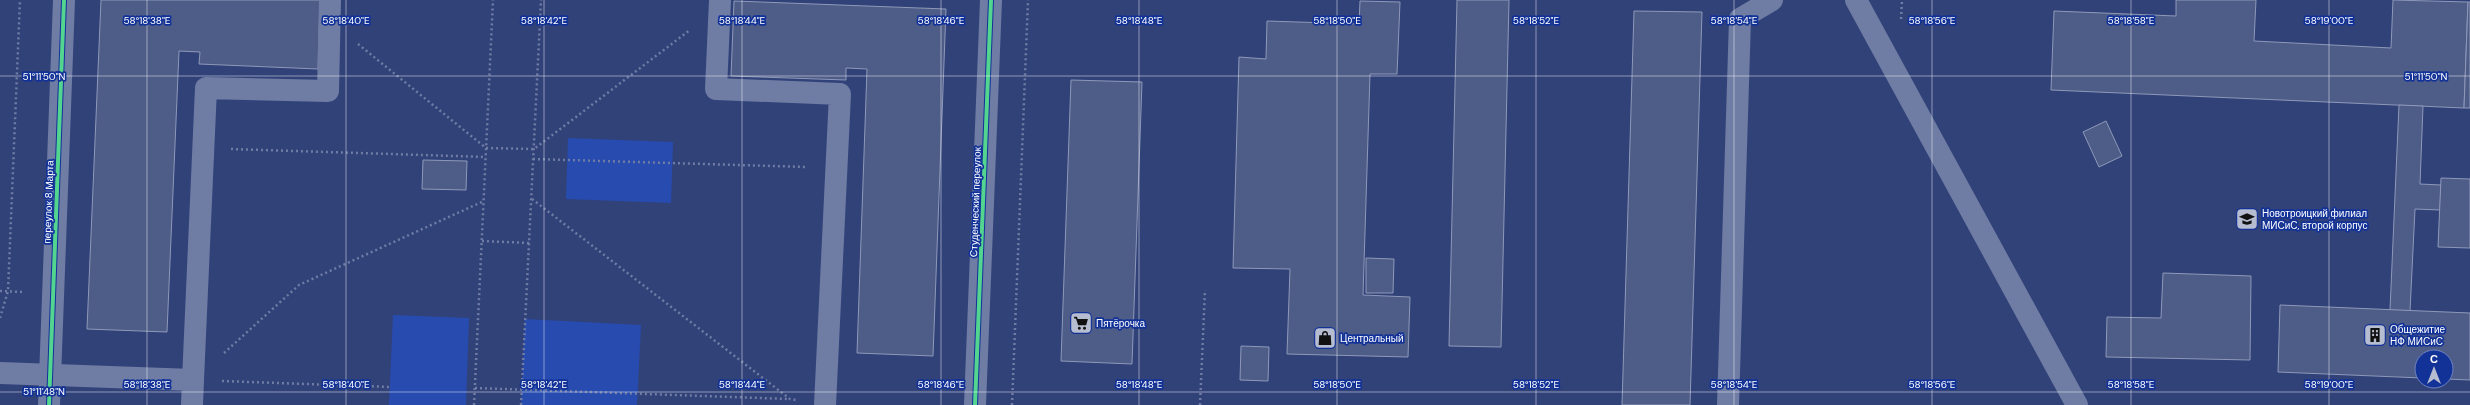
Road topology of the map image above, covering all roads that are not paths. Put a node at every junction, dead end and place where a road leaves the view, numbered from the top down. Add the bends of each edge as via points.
1 (64, 0) edge
2 (991, 0) edge
3 (1772, 0) edge
4 (1856, 0) edge
5 (720, 3) edge
6 (330, 10) edge
7 (0, 373) edge
8 (50, 374) junction
9 (193, 380) junction
10 (49, 405) edge
11 (192, 405) edge
12 (825, 405) edge
13 (835, 405) edge
14 (975, 405) edge
15 (1728, 405) edge
16 (2077, 405) edge

1 - 8 street, переулок 8 Марта
2 - 14 street, Студенческий переулок
3 - 15 street via 1740,19
4 - 16 street
5 - 12 street via 716,89 840,94
6 - 9 street via 328,92 206,88
7 - 8 street
8 - 9 street
8 - 10 street, переулок 8 Марта
9 - 11 street
12 - 13 street

